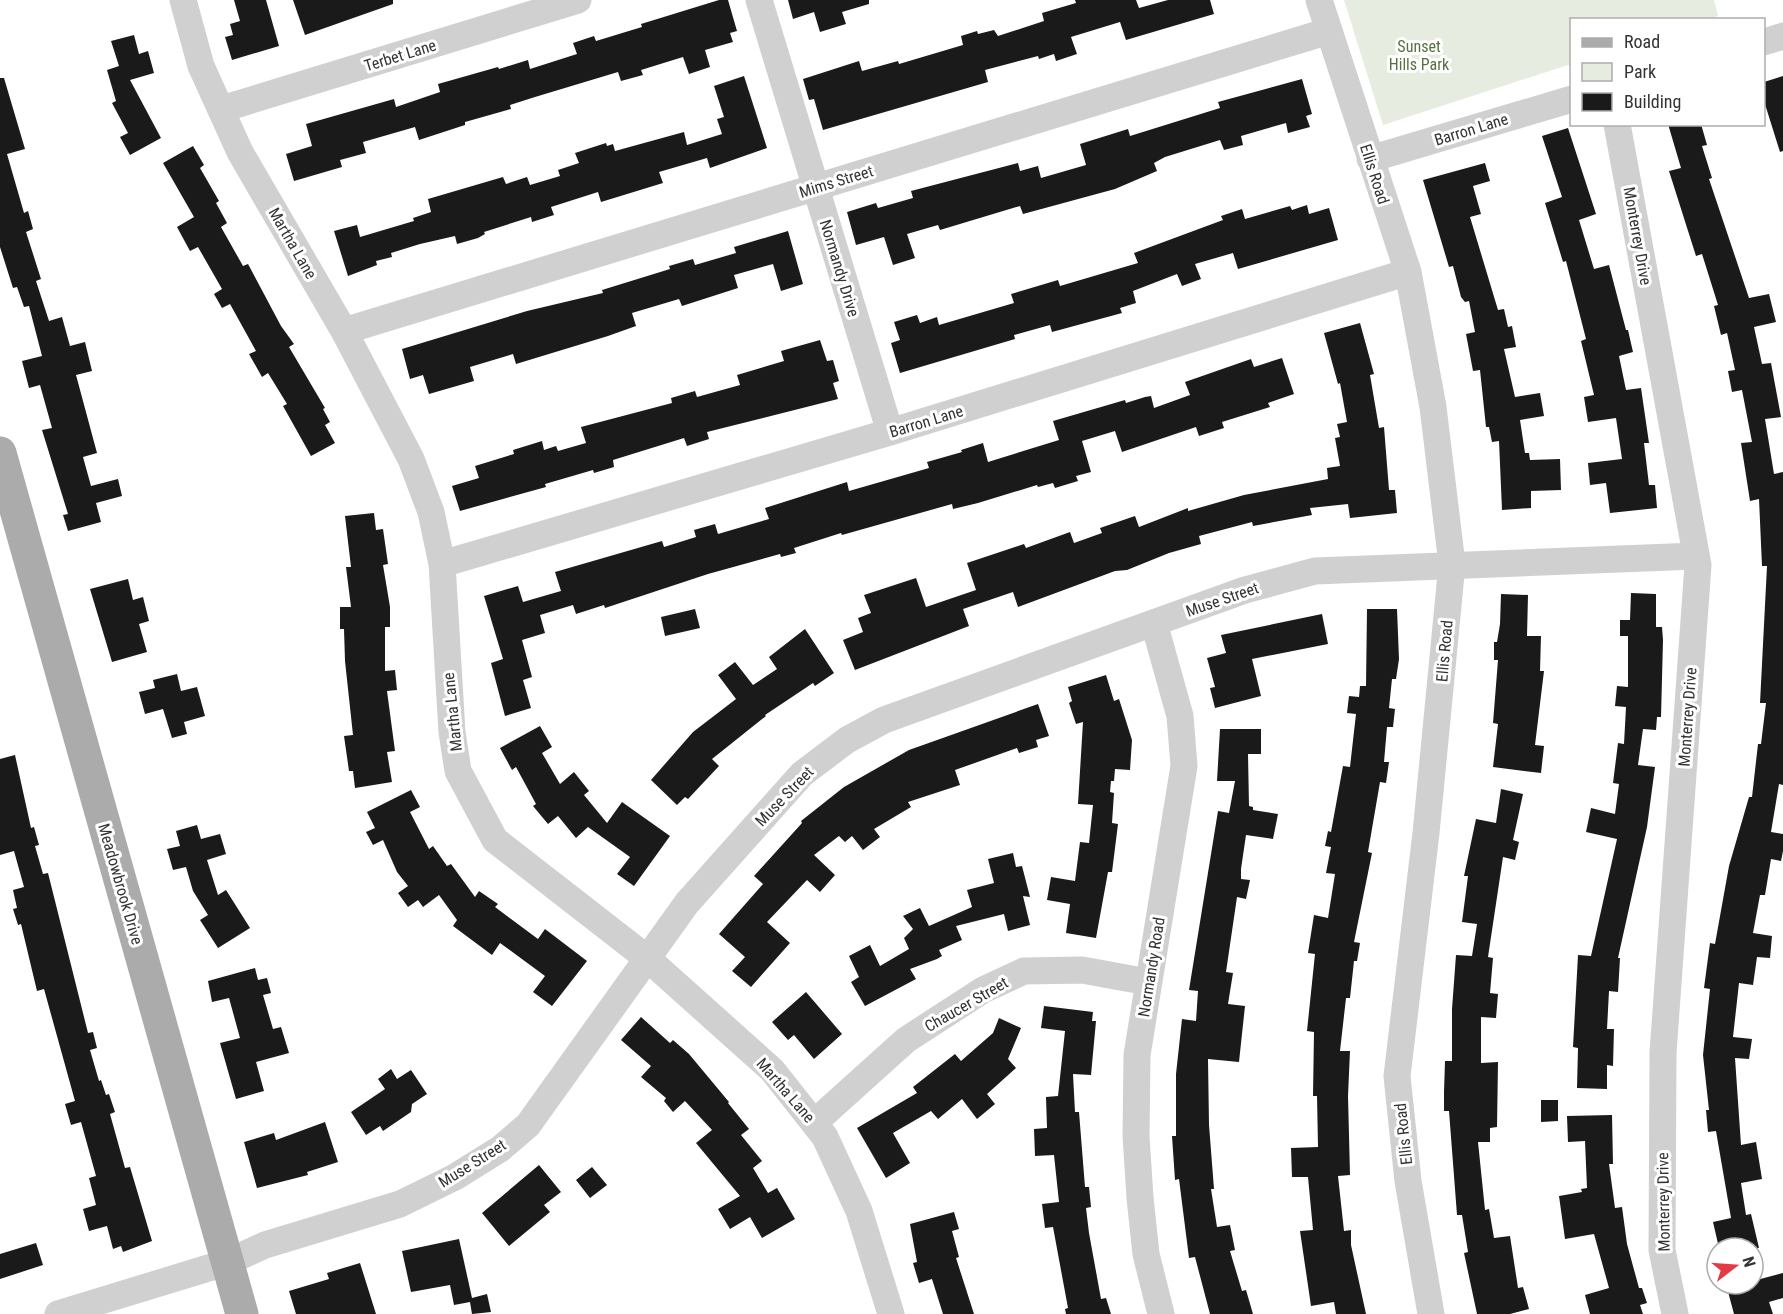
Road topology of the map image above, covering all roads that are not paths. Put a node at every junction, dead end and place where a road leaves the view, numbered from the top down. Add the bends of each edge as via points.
1 (183, 0) edge
2 (578, 0) edge
3 (759, 0) edge
4 (1319, 0) edge
5 (1329, 31) junction
6 (1783, 36) edge
7 (1765, 42) edge
8 (1570, 100) edge
9 (222, 109) junction
10 (1617, 126) edge
11 (1370, 159) junction
12 (816, 187) junction
13 (1408, 272) junction
14 (344, 331) junction
15 (891, 432) junction
16 (0, 453) edge
17 (1696, 556) junction
18 (442, 564) junction
19 (1452, 564) junction
20 (1154, 623) junction
21 (648, 959) junction
22 (1148, 982) junction
23 (815, 1122) junction
24 (228, 1262) junction
25 (58, 1314) edge
26 (242, 1314) edge
27 (891, 1314) edge
28 (1161, 1314) edge
29 (1431, 1314) edge
30 (1676, 1314) edge

1 - 9 street, Martha Lane via 201,66
2 - 9 street, Terbet Lane
3 - 12 street, Normandy Drive
4 - 5 street, Ellis Road
5 - 11 street, Ellis Road
5 - 12 street, Mims Street
6 - 7 street
8 - 11 street, Barron Lane
9 - 14 street, Martha Lane via 240,152
10 - 17 street, Monterrey Drive
11 - 13 street, Ellis Road
12 - 14 street, Mims Street
12 - 15 street, Normandy Drive
13 - 15 street, Barron Lane
13 - 19 street, Ellis Road via 1433,407
14 - 18 street, Martha Lane via 411,459 431,512
15 - 18 street, Barron Lane
16 - 24 main road, Meadowbrook Drive
17 - 19 street, Muse Street
17 - 30 street, Monterrey Drive via 1663,1053 1662,1250
18 - 21 street, Martha Lane via 458,771 495,840
19 - 20 street, Muse Street via 1315,571 1245,590
19 - 29 street, Ellis Road via 1397,1076 1408,1181
20 - 21 street, Muse Street via 921,705 847,740 802,774 687,903
20 - 22 street, Normandy Road via 1180,716 1184,766
21 - 23 street, Martha Lane via 772,1070
21 - 24 street, Muse Street via 528,1125 500,1149 400,1204 265,1245
22 - 23 street, Chaucer Street via 1082,970 1024,971 983,990 906,1040
22 - 28 street, Normandy Road via 1137,1055 1136,1136 1146,1254
23 - 27 street, Martha Lane via 859,1211
24 - 25 street, Muse Street
24 - 26 main road, Meadowbrook Drive

